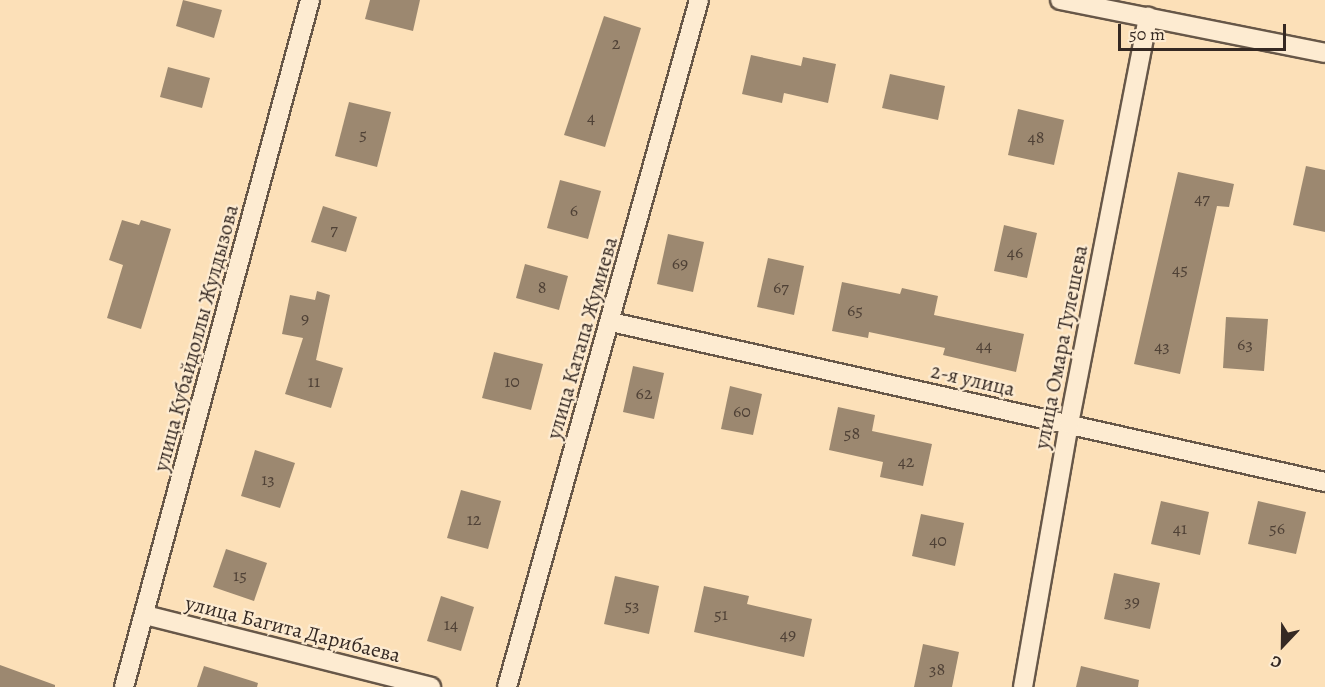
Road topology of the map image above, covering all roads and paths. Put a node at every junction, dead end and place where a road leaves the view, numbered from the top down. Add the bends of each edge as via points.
1 (310, 0) edge
2 (699, 0) edge
3 (1060, 0) edge
4 (1148, 17) junction
5 (1325, 52) edge
6 (611, 322) junction
7 (1069, 424) junction
8 (1325, 482) edge
9 (145, 615) junction
10 (124, 687) edge
11 (431, 687) edge
12 (507, 687) edge
13 (1023, 687) edge

1 - 9 street, улица Кубайдоллы Жулдызова
2 - 6 street, улица Катапа Жумиева
3 - 4 street
4 - 5 street
4 - 7 street, улица Омара Тулешева
6 - 7 street, 2-я улица
6 - 12 street, улица Катапа Жумиева
7 - 8 street, 2-я улица
7 - 13 street, улица Омара Тулешева
9 - 10 street, улица Кубайдоллы Жулдызова
9 - 11 street, улица Багита Дарибаева

